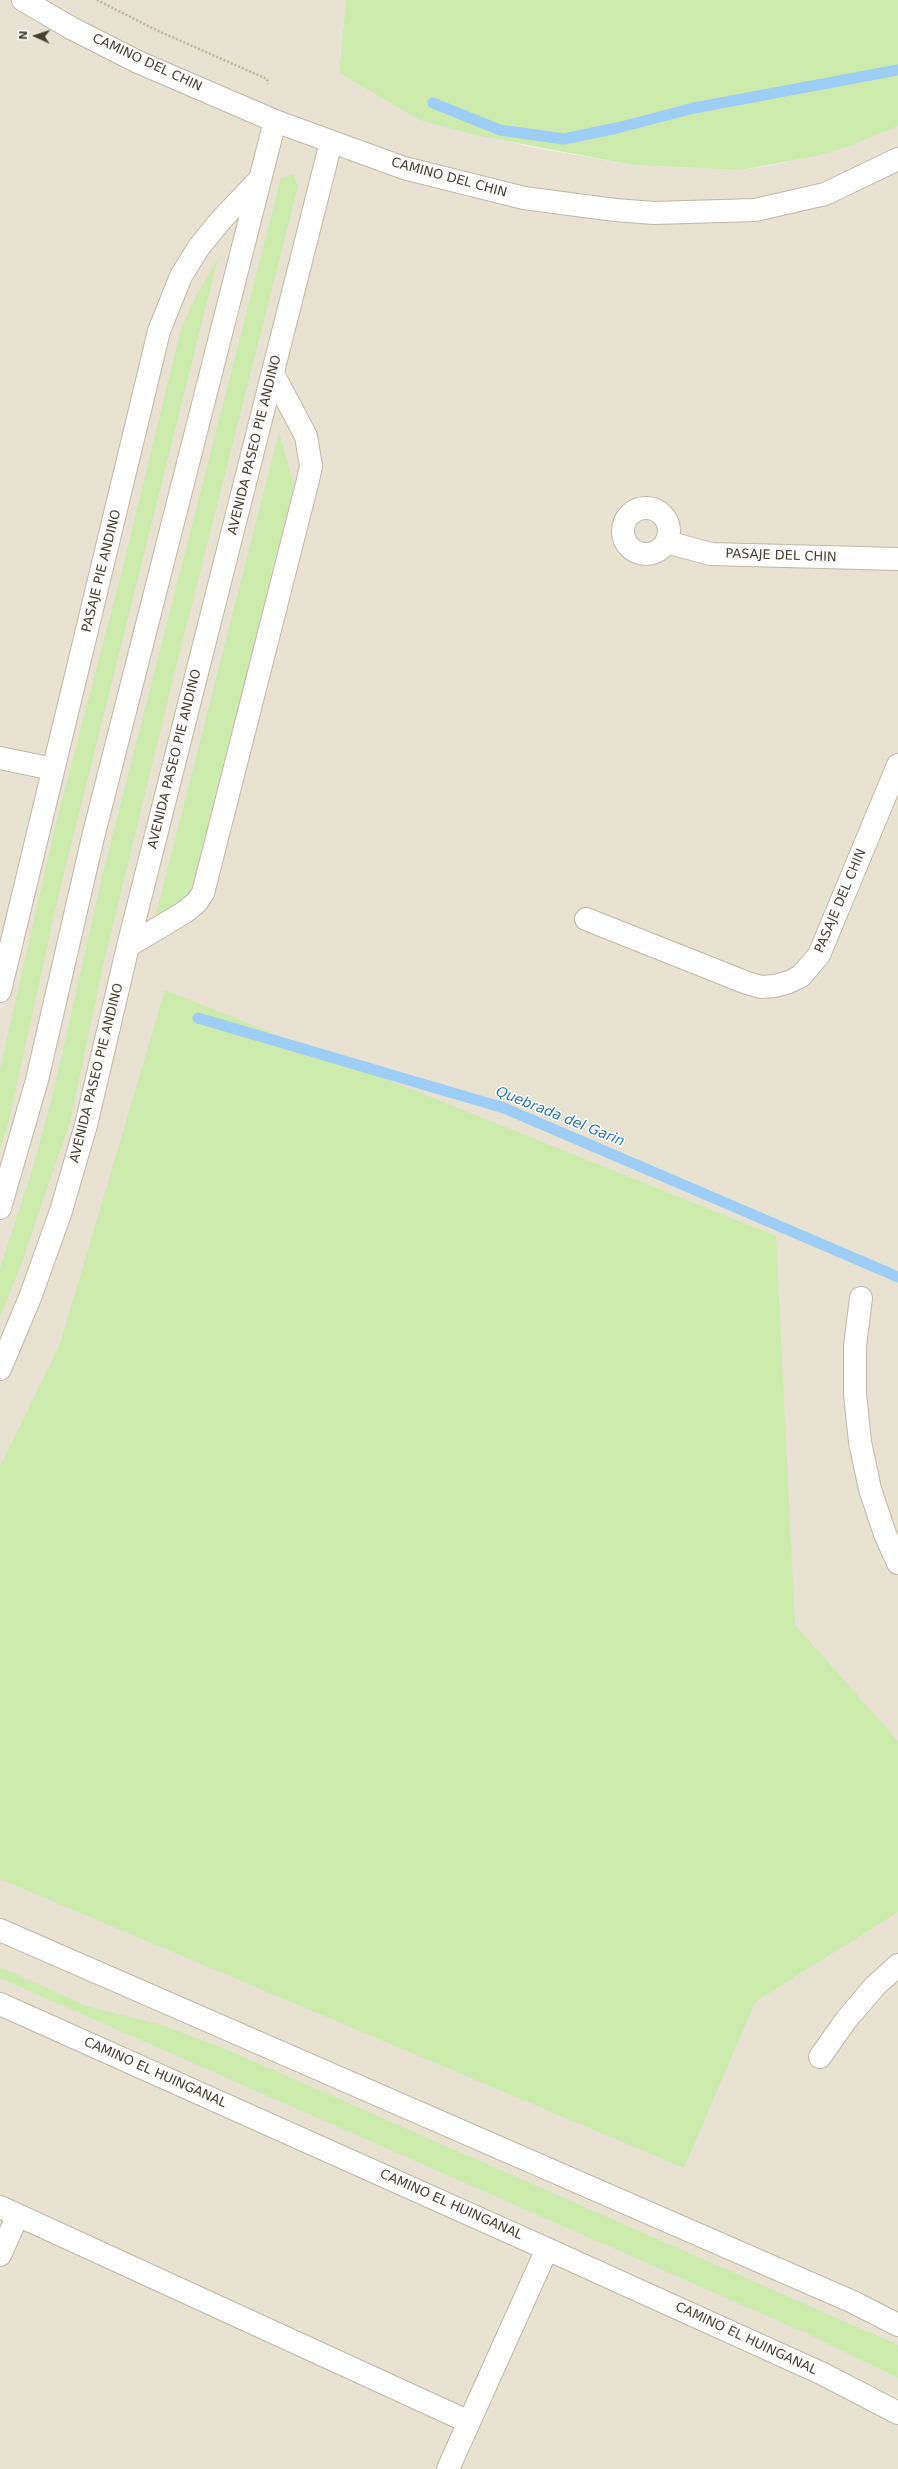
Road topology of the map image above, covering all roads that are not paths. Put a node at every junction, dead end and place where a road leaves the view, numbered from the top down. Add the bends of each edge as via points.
1 (24, 0) edge
2 (275, 121) junction
3 (331, 142) junction
4 (898, 159) edge
5 (260, 180) junction
6 (273, 374) junction
7 (666, 542) dead end
8 (898, 559) edge
9 (0, 758) edge
10 (898, 765) edge
11 (53, 769) junction
12 (586, 919) dead end
13 (128, 946) junction
14 (0, 991) edge
15 (0, 1208) edge
16 (861, 1298) dead end
17 (0, 1369) edge
18 (898, 1563) edge
19 (0, 1930) edge
20 (898, 1965) edge
21 (0, 2004) edge
22 (820, 2057) dead end
23 (9, 2211) edge
24 (547, 2248) junction
25 (0, 2254) edge
26 (898, 2325) edge
27 (898, 2413) edge
28 (469, 2422) junction
29 (448, 2469) edge

1 - 2 street, CAMINO DEL CHIN via 71,28 138,62
2 - 3 street, CAMINO DEL CHIN
2 - 5 street
3 - 4 street, CAMINO DEL CHIN via 404,168 493,192 615,210 654,213 755,210 797,202 852,183
3 - 6 street, AVENIDA PASEO PIE ANDINO
5 - 11 street, PASAJE PIE ANDINO via 221,220 200,247 181,276 166,310
5 - 15 street via 95,829 37,1080
6 - 13 street, AVENIDA PASEO PIE ANDINO
6 - 13 street via 306,436 311,466 306,488 202,893 186,912
7 - 8 street, PASAJE DEL CHIN via 711,554
9 - 11 street
10 - 12 street, PASAJE DEL CHIN via 819,955 801,976 789,982 768,986 747,983
11 - 14 street, PASAJE PIE ANDINO
13 - 17 street, AVENIDA PASEO PIE ANDINO via 86,1125 61,1211 31,1295
16 - 18 street via 855,1346 855,1394 860,1442 870,1489
19 - 26 street via 831,2292
20 - 22 street via 875,1986 846,2020
21 - 24 street, CAMINO EL HUINGANAL
23 - 25 street
23 - 28 street
24 - 27 street, CAMINO EL HUINGANAL via 823,2374
24 - 28 street
28 - 29 street

